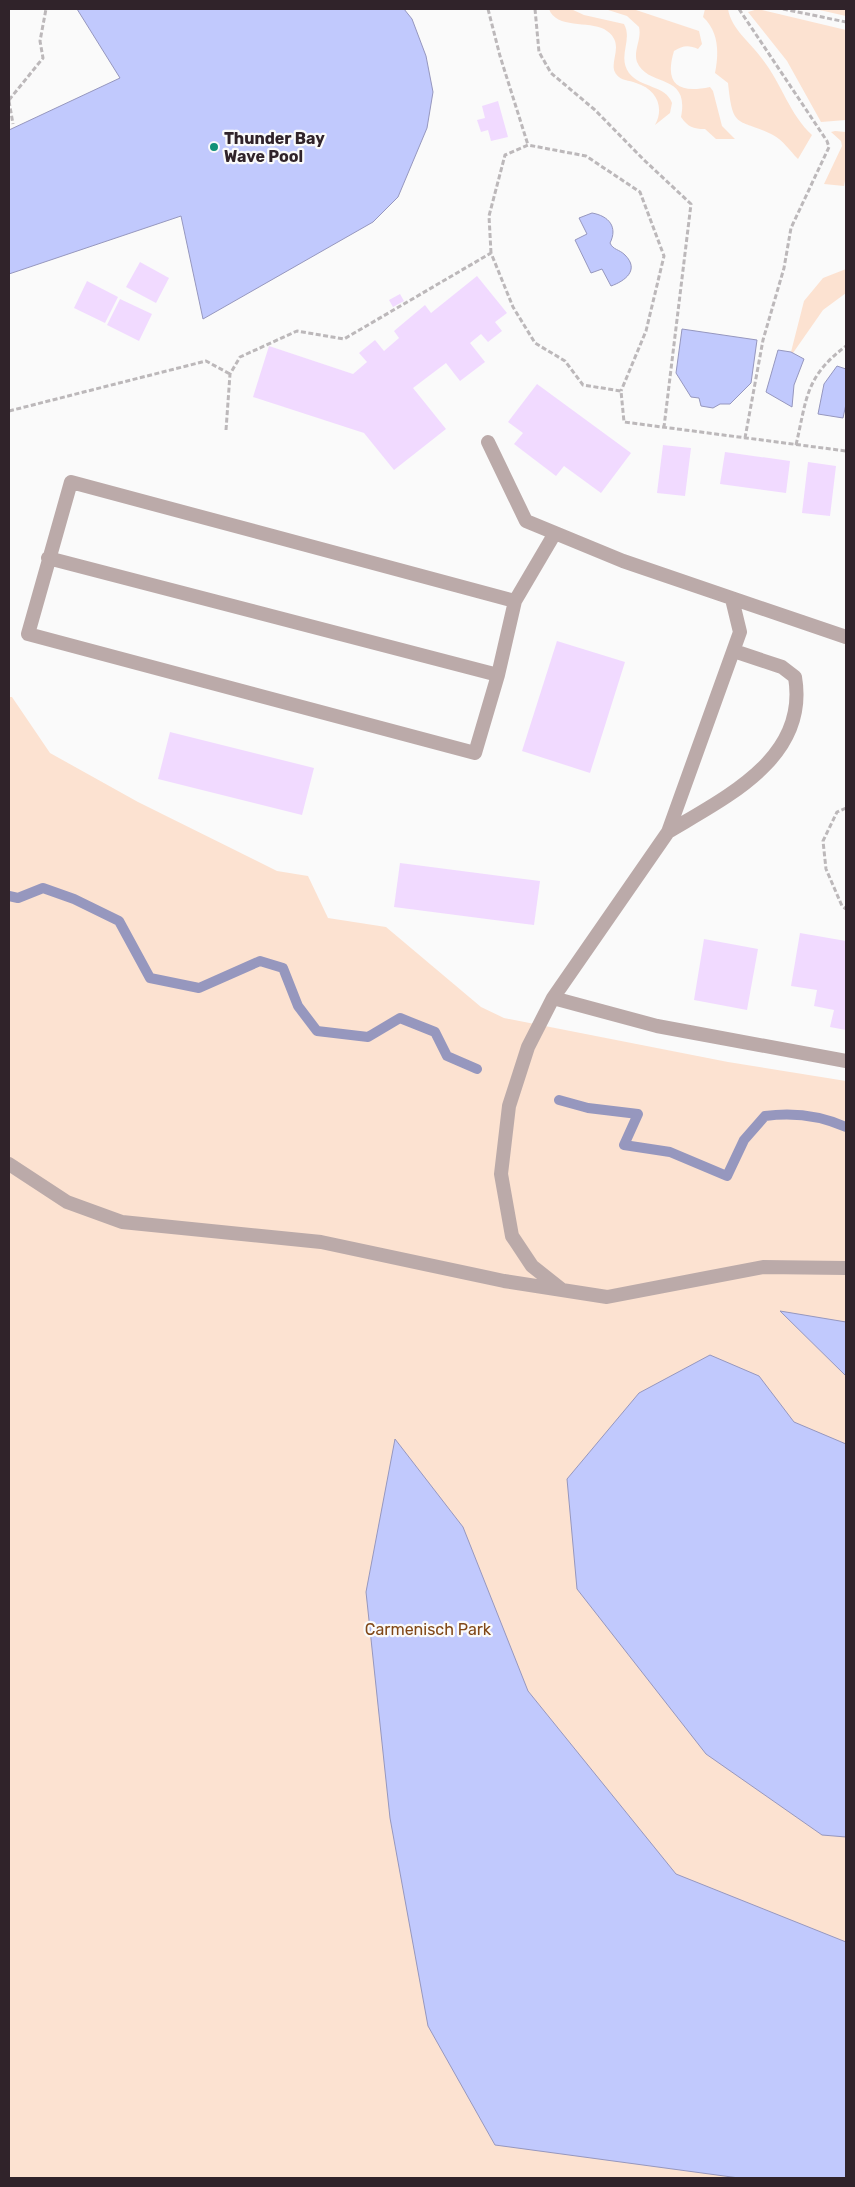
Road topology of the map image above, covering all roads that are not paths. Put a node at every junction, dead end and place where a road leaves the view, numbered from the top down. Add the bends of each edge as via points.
1 (488, 442) dead end
2 (554, 533) junction
3 (48, 558) junction
4 (732, 599) junction
5 (515, 601) junction
6 (846, 637) edge
7 (734, 651) junction
8 (498, 675) junction
9 (668, 832) junction
10 (553, 998) junction
11 (846, 1061) edge
12 (9, 1164) edge
13 (846, 1268) edge
14 (561, 1289) junction

1 - 2 lane via 526,521
2 - 4 lane
2 - 5 lane
3 - 5 lane via 70,482
3 - 8 lane
3 - 8 lane via 28,634 475,754
4 - 6 lane
4 - 7 lane via 740,632
5 - 8 lane
7 - 9 lane
7 - 9 lane via 782,667 794,677 798,696 794,717 784,740 762,769
9 - 10 lane
10 - 11 lane via 657,1026
10 - 14 lane via 528,1047 509,1106 501,1174 512,1236 532,1266
12 - 14 lane via 67,1202 122,1222 320,1242 504,1281
13 - 14 lane via 763,1267 607,1297

